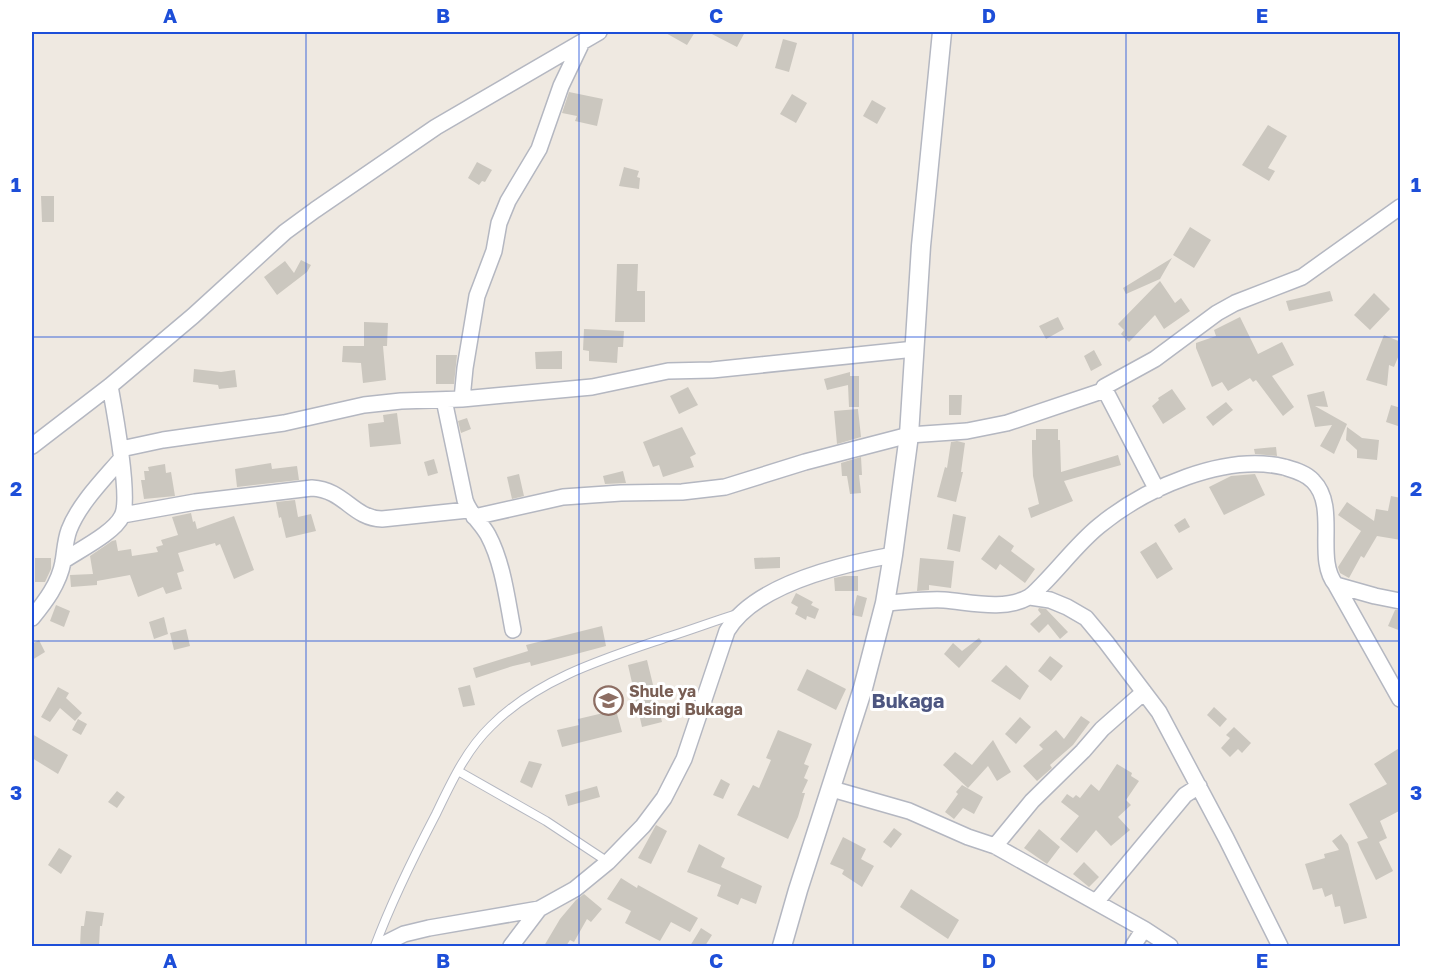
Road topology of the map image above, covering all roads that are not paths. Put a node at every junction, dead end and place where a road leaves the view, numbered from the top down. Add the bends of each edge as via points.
1 (599, 32) edge
2 (942, 32) edge
3 (582, 42) junction
4 (1398, 210) edge
5 (915, 349) junction
6 (110, 386) junction
7 (1105, 390) junction
8 (462, 399) junction
9 (444, 400) junction
10 (909, 435) junction
11 (32, 446) edge
12 (121, 454) junction
13 (1157, 490) junction
14 (471, 513) junction
15 (123, 515) junction
16 (894, 555) junction
17 (63, 561) junction
18 (1336, 585) junction
19 (1030, 597) junction
20 (1401, 601) edge
21 (885, 603) junction
22 (740, 613) junction
23 (32, 618) edge
24 (513, 630) dead end
25 (1144, 692) junction
26 (1401, 699) edge
27 (458, 771) junction
28 (1199, 786) junction
29 (832, 789) junction
30 (995, 846) junction
31 (608, 862) junction
32 (1095, 902) junction
33 (539, 909) junction
34 (1144, 929) junction
35 (375, 946) edge
36 (380, 946) edge
37 (511, 946) edge
38 (783, 946) edge
39 (1133, 946) edge
40 (1170, 946) edge
41 (1280, 946) edge

1 - 3 street
2 - 5 street
3 - 6 street via 436,127 315,210
3 - 8 street via 533,161 501,217 494,251 477,296
4 - 7 street via 1302,277 1217,313 1155,358 1104,387
5 - 8 street via 668,372 592,387
5 - 10 street
6 - 11 street
6 - 12 street
7 - 10 street via 1007,423 967,431
7 - 13 street
8 - 9 street
9 - 12 street via 364,405 284,423 173,438
9 - 14 street via 454,456
10 - 14 street via 725,487 564,497
10 - 16 street
12 - 15 street
12 - 17 street via 69,528
13 - 18 street via 1222,466 1268,464 1297,471 1312,480 1320,491 1329,573
13 - 19 street via 1100,526
14 - 15 street via 372,519 340,496 312,488
14 - 24 street via 488,534
15 - 17 street via 103,535
16 - 21 street
16 - 22 street via 858,561 797,581
17 - 23 street via 53,589
18 - 20 street
18 - 26 street
19 - 21 street via 994,604 942,600
19 - 25 street via 1050,600 1086,618
21 - 29 street
22 - 27 lane via 575,670 510,708 490,726
22 - 31 street via 727,632 699,719 664,798
25 - 28 street
25 - 30 street via 1032,801
27 - 31 lane
27 - 35 lane via 401,883
28 - 32 street via 1185,795
28 - 41 street
29 - 30 street via 909,811
29 - 38 street
30 - 32 street
31 - 33 street via 575,889
32 - 34 street
33 - 36 street via 429,928
33 - 37 street
34 - 39 street
34 - 40 street

